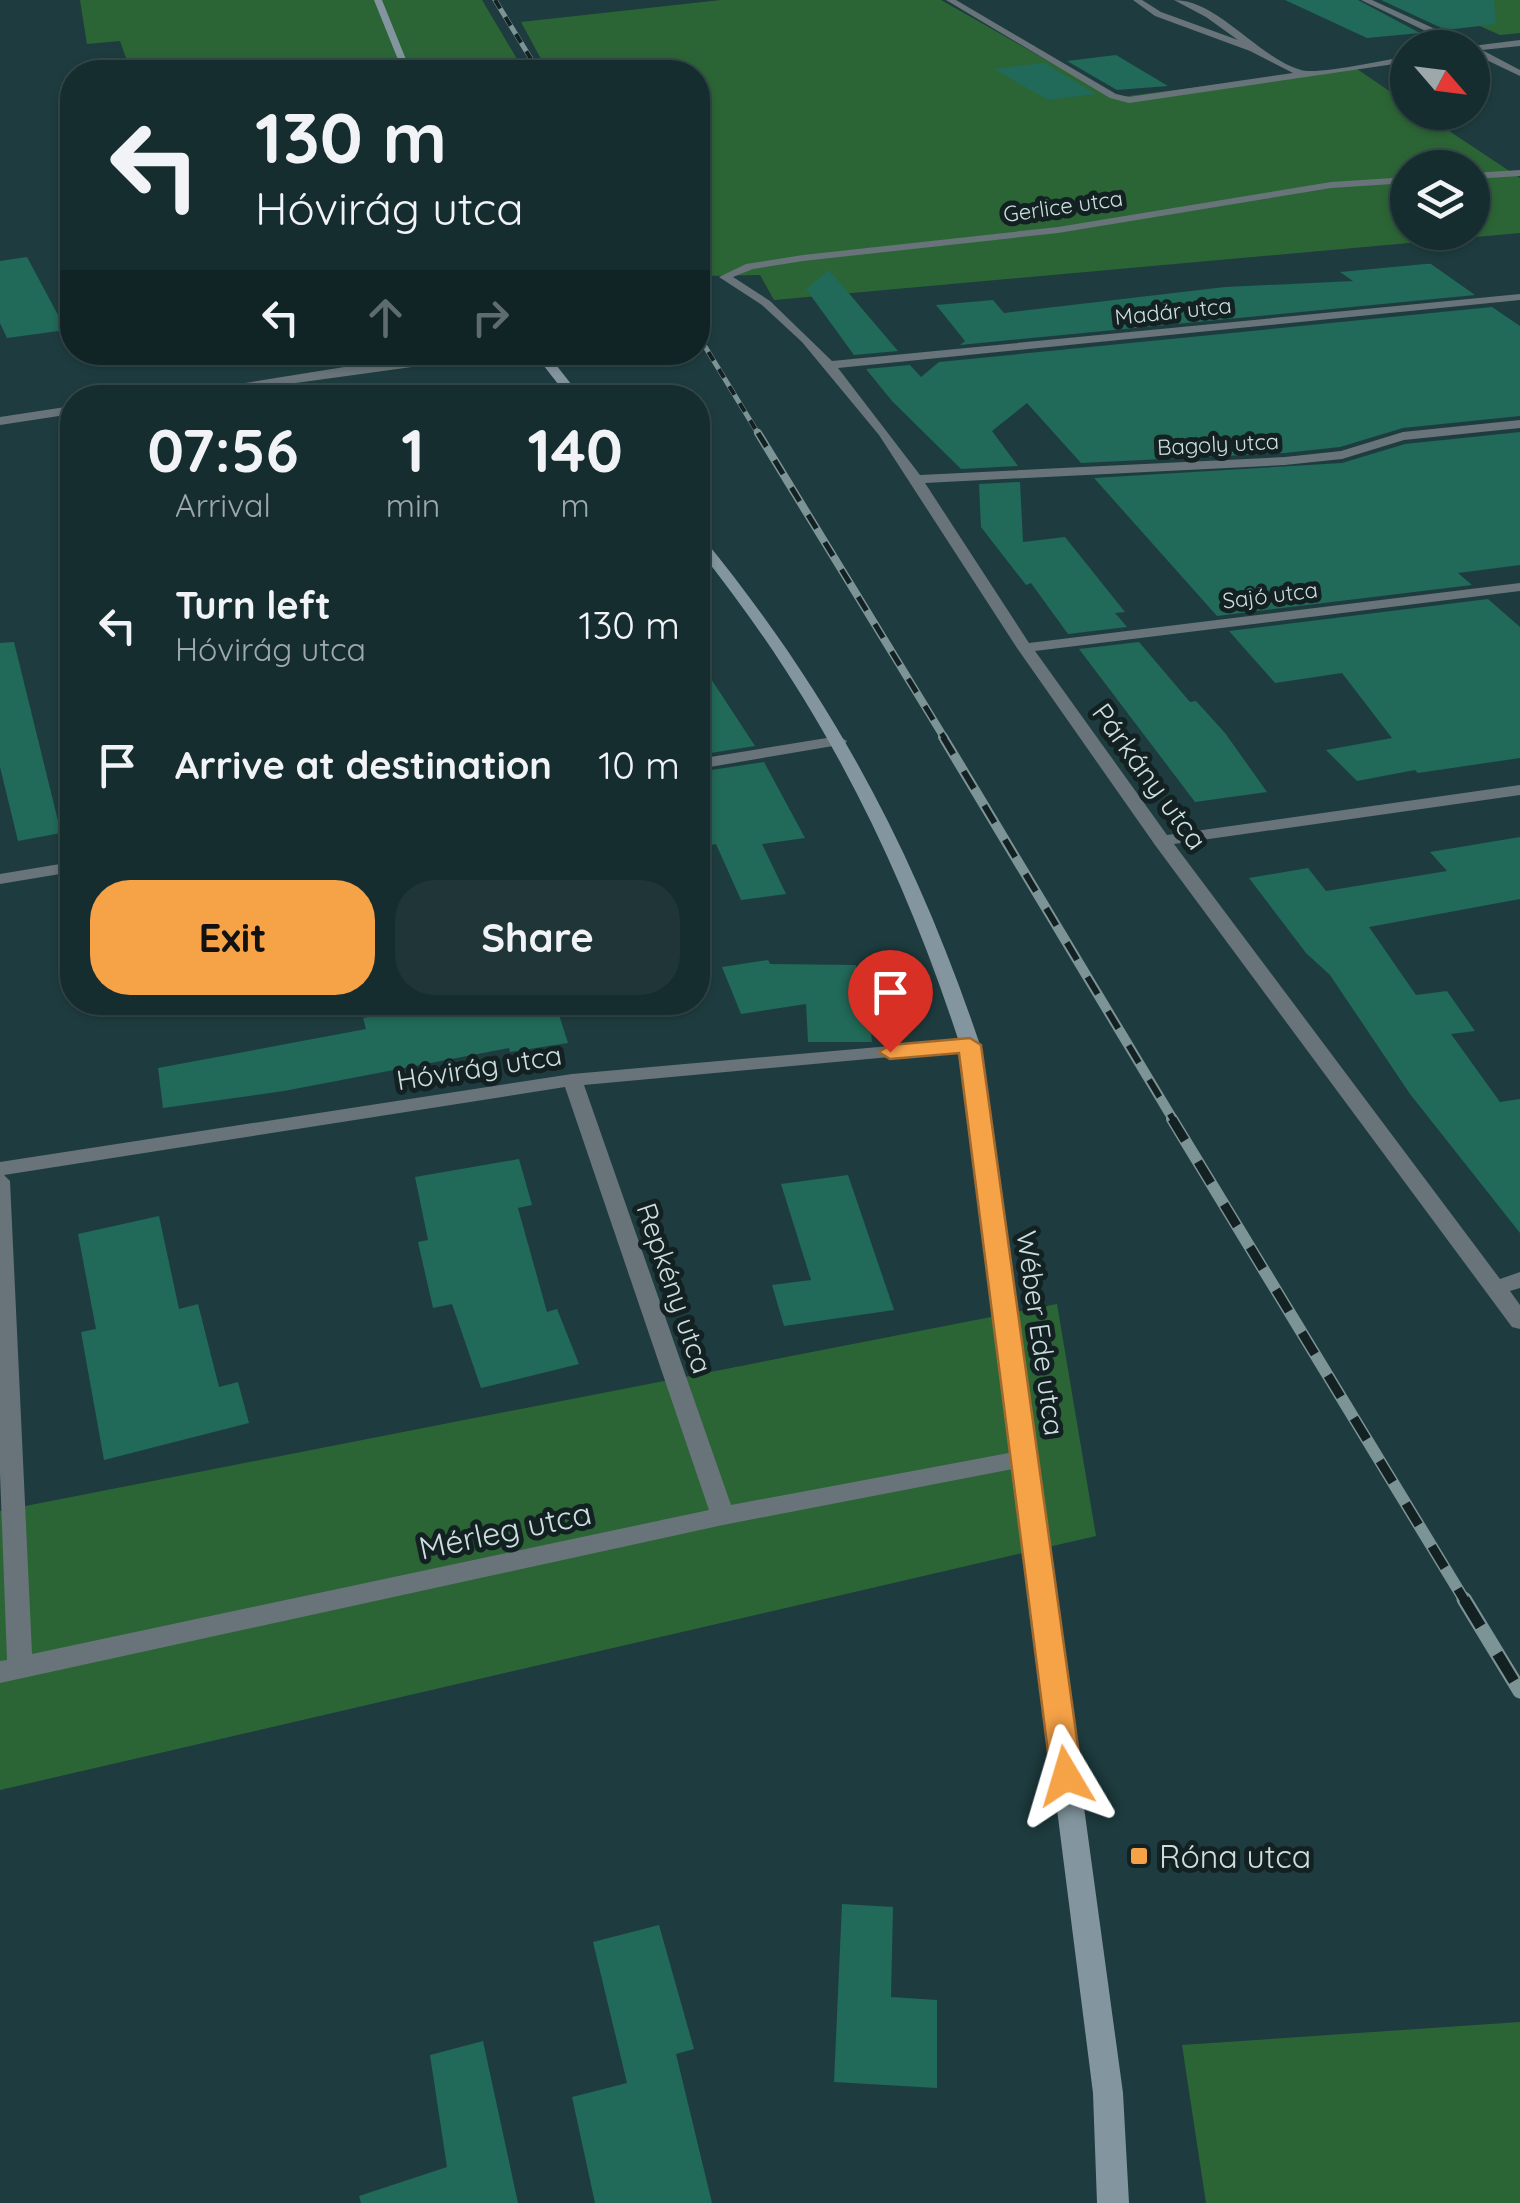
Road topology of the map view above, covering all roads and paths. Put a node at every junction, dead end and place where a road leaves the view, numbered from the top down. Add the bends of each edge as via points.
1 (378, 0) edge
2 (950, 0) edge
3 (1138, 0) edge
4 (1178, 0) edge
5 (1365, 0) edge
6 (1430, 30) edge
7 (1520, 43) edge
8 (1490, 47) edge
9 (1253, 48) junction
10 (1490, 58) edge
11 (402, 60) edge
12 (1390, 62) edge
13 (1520, 73) edge
14 (1303, 75) junction
15 (1520, 173) edge
16 (1490, 175) edge
17 (1390, 182) edge
18 (725, 277) joint
19 (1520, 297) edge
20 (392, 365) edge
21 (549, 365) edge
22 (830, 365) junction
23 (247, 385) edge
24 (566, 385) edge
25 (60, 412) edge
26 (0, 421) edge
27 (1520, 424) edge
28 (916, 479) junction
29 (710, 555) edge
30 (1520, 587) edge
31 (1025, 648) junction
32 (839, 741) junction
33 (710, 762) edge
34 (1520, 790) edge
35 (1162, 840) junction
36 (60, 869) edge
37 (0, 879) edge
38 (970, 1045) junction
39 (572, 1080) junction
40 (0, 1169) edge
41 (0, 1181) edge
42 (1520, 1280) edge
43 (1495, 1288) junction
44 (1520, 1321) edge
45 (1025, 1459) junction
46 (723, 1516) junction
47 (10, 1670) edge
48 (1113, 2203) edge

1 - 11 street
2 - 14 street via 1129,100
3 - 9 street via 1174,21
4 - 9 street
5 - 6 street
7 - 8 street
9 - 14 street
10 - 13 street
12 - 14 street
15 - 16 street
17 - 18 street, Gerlice utca via 1252,196 1058,230 803,258
18 - 22 street, Párkány utca via 751,290
19 - 22 street, Madár utca
20 - 23 street
21 - 24 street
22 - 28 street, Párkány utca
25 - 26 street
27 - 28 street, Bagoly utca via 1403,436 1342,455
28 - 31 street, Párkány utca
29 - 32 street, Wéber Ede utca
30 - 31 street, Sajó utca
31 - 35 street, Párkány utca
32 - 33 street
32 - 38 street, Wéber Ede utca via 927,922
34 - 35 street
35 - 43 street, Párkány utca
36 - 37 street
38 - 39 street, Hóvirág utca
38 - 45 street, Wéber Ede utca
39 - 40 street, Hóvirág utca
39 - 46 street, Repkény utca
41 - 47 street
42 - 43 street
43 - 44 street, Párkány utca
45 - 46 street, Mérleg utca
45 - 48 street, Wéber Ede utca via 1108,2093
46 - 47 street, Mérleg utca

